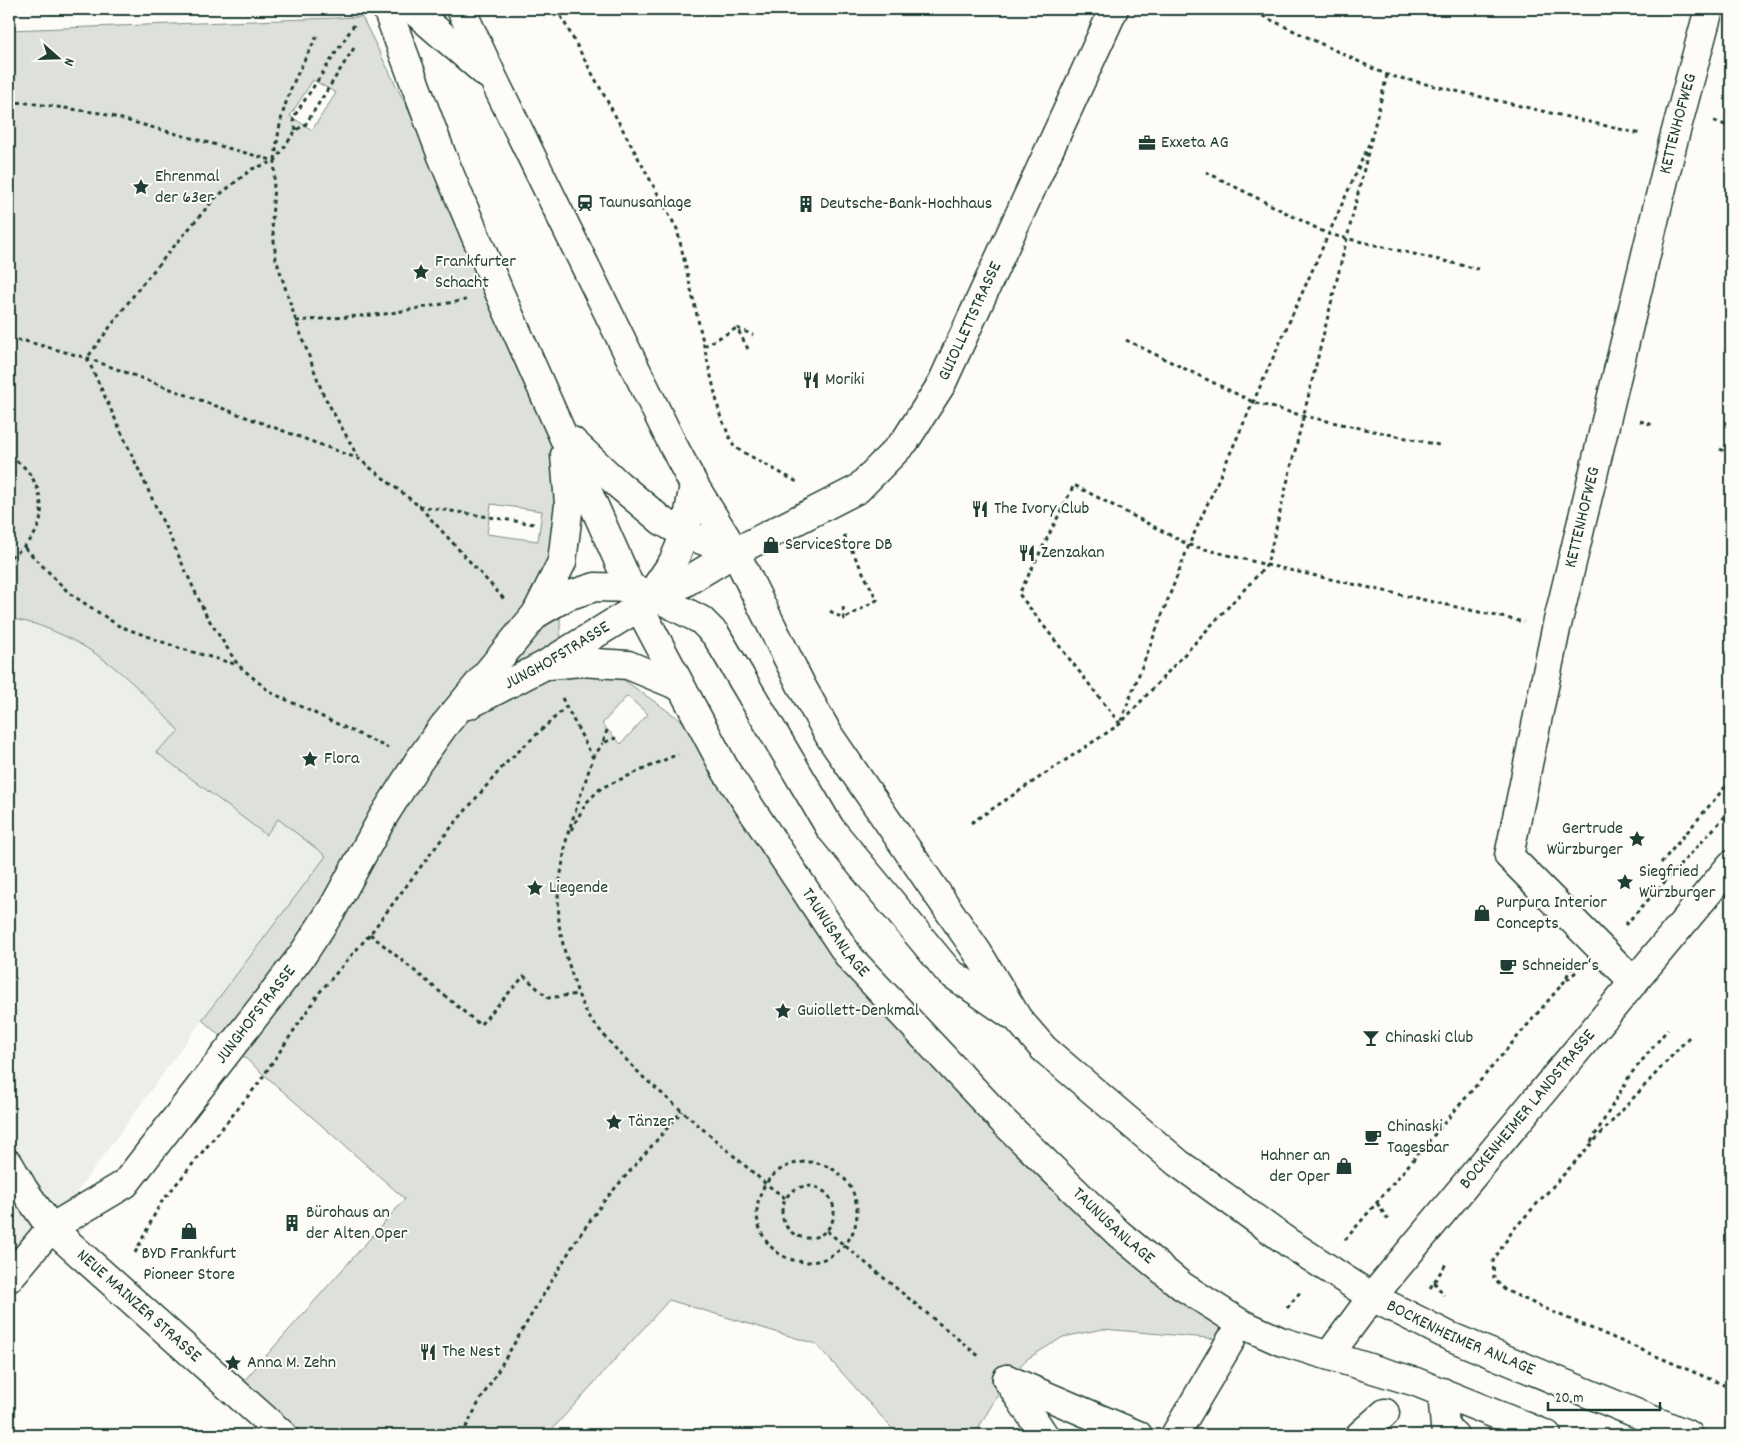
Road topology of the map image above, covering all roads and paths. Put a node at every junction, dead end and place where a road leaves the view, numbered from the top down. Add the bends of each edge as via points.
1 (387, 9) edge
2 (412, 9) edge
3 (461, 9) edge
4 (557, 9) edge
5 (1114, 9) edge
6 (1248, 9) edge
7 (1709, 9) edge
8 (354, 25) dead end
9 (318, 34) dead end
10 (354, 48) dead end
11 (1388, 75) junction
12 (494, 80) junction
13 (9, 102) edge
14 (296, 130) junction
15 (1373, 134) junction
16 (1673, 142) junction
17 (275, 161) junction
18 (1206, 172) dead end
19 (1328, 234) junction
20 (1348, 239) junction
21 (1478, 269) dead end
22 (500, 294) junction
23 (296, 322) junction
24 (737, 328) junction
25 (753, 335) dead end
26 (9, 339) edge
27 (1126, 340) dead end
28 (704, 346) junction
29 (748, 349) dead end
30 (87, 358) junction
31 (1253, 402) junction
32 (1304, 416) junction
33 (563, 433) junction
34 (1439, 445) dead end
35 (1720, 449) dead end
36 (1731, 454) edge
37 (9, 458) edge
38 (359, 458) junction
39 (694, 485) junction
40 (826, 505) junction
41 (419, 506) junction
42 (543, 525) dead end
43 (684, 534) junction
44 (1189, 545) junction
45 (25, 548) junction
46 (734, 552) junction
47 (9, 558) edge
48 (1267, 565) junction
49 (645, 597) junction
50 (843, 604) dead end
51 (524, 610) junction
52 (830, 611) dead end
53 (844, 619) junction
54 (1556, 629) junction
55 (238, 665) junction
56 (545, 665) junction
57 (682, 687) junction
58 (559, 693) dead end
59 (566, 707) junction
60 (458, 710) junction
61 (1120, 724) junction
62 (607, 730) dead end
63 (616, 738) dead end
64 (603, 744) junction
65 (686, 750) dead end
66 (593, 758) junction
67 (418, 762) junction
68 (1731, 780) edge
69 (1731, 810) edge
70 (971, 823) dead end
71 (566, 836) junction
72 (1661, 863) dead end
73 (1731, 865) edge
74 (1640, 909) dead end
75 (370, 934) junction
76 (1588, 934) junction
77 (1634, 982) junction
78 (578, 994) junction
79 (1018, 1019) junction
80 (1668, 1029) dead end
81 (1689, 1037) dead end
82 (682, 1111) junction
83 (1588, 1146) junction
84 (9, 1164) edge
85 (765, 1183) junction
86 (785, 1198) junction
87 (1377, 1203) dead end
88 (51, 1228) junction
89 (827, 1231) junction
90 (845, 1246) junction
91 (135, 1253) dead end
92 (9, 1278) edge
93 (1372, 1297) junction
94 (1231, 1340) dead end
95 (1329, 1356) junction
96 (1007, 1379) junction
97 (1731, 1388) edge
98 (1442, 1392) junction
99 (1385, 1413) dead end
100 (283, 1435) edge
101 (462, 1435) edge
102 (1044, 1435) edge
103 (1138, 1435) edge
104 (1175, 1435) edge
105 (1360, 1435) edge
106 (1454, 1435) edge
107 (1547, 1435) edge
108 (1689, 1435) edge

1 - 22 main road, TAUNUSANLAGE via 442,156
2 - 12 main road
3 - 12 main road
4 - 28 path via 677,229
5 - 40 main road, GUIOLLETTSTRASSE via 941,386 905,441 858,489
6 - 11 path
7 - 16 main road, KETTENHOFWEG
8 - 14 path via 294,118
9 - 17 path via 285,105
10 - 14 path via 305,125
11 - 15 path
11 - 16 path
12 - 39 main road
13 - 17 path via 100,113
14 - 17 path
15 - 19 path
15 - 20 path
16 - 54 main road, KETTENHOFWEG
17 - 23 path via 272,223 276,259
17 - 30 path via 252,170 214,199 139,288
18 - 19 path
19 - 20 path
19 - 31 path
20 - 21 path
20 - 32 path
22 - 23 path via 385,314
22 - 33 main road, TAUNUSANLAGE
23 - 38 path via 323,394
24 - 25 path
24 - 28 path
24 - 29 path
26 - 30 path
27 - 31 path
28 - 40 path via 720,415 734,447 802,485
30 - 38 path
30 - 55 path via 206,615
31 - 32 path
31 - 44 path
32 - 34 path
32 - 48 path
33 - 43 main road, TAUNUSANLAGE via 662,521
33 - 49 main road, TAUNUSANLAGE
33 - 51 main road via 569,504 562,562
35 - 36 path
37 - 45 path via 29,473 41,504 38,526
38 - 41 path
39 - 43 main road
39 - 46 main road
40 - 46 main road, GUIOLLETTSTRASSE
40 - 53 path via 877,600
41 - 42 path
41 - 51 path
43 - 46 main road, TAUNUSANLAGE
43 - 49 main road via 673,562
44 - 48 path
44 - 61 path
44 - 61 path via 1074,485 1020,594
45 - 47 path
45 - 55 path via 69,594 119,626
46 - 49 main road, GUIOLLETTSTRASSE via 684,583
46 - 79 main road via 800,685 830,737 978,953
48 - 54 path
48 - 61 path
49 - 51 main road, JUNGHOFSTRASSE via 595,588
49 - 56 main road, JUNGHOFSTRASSE
49 - 57 main road, TAUNUSANLAGE
49 - 79 main road via 701,620 716,635 830,828 949,972
50 - 53 path
51 - 60 main road, JUNGHOFSTRASSE
52 - 53 path
54 - 76 main road, KETTENHOFWEG via 1509,856
55 - 67 path via 270,692
56 - 57 main road via 580,662 628,664
56 - 60 main road, JUNGHOFSTRASSE
57 - 95 main road, TAUNUSANLAGE via 726,771 850,958 1003,1121 1118,1232 1182,1286 1240,1323 1280,1341
58 - 59 path
59 - 66 path
59 - 75 path via 505,764 444,836
60 - 67 main road, JUNGHOFSTRASSE
61 - 70 path
62 - 64 path
63 - 64 path
64 - 66 path
65 - 71 path via 602,788 586,803
66 - 71 path
67 - 88 main road, JUNGHOFSTRASSE via 303,954 125,1184
68 - 72 path
69 - 74 path
71 - 78 path via 558,892 559,925
73 - 77 main road, BOCKENHEIMER LANDSTRASSE
75 - 78 path via 480,1025 524,976 548,998
75 - 91 path via 319,993 258,1084 160,1204
76 - 77 main road, KETTENHOFWEG
76 - 87 path via 1564,982
77 - 93 main road, BOCKENHEIMER LANDSTRASSE
78 - 82 path via 588,1016 614,1047
79 - 93 main road via 1044,1048 1178,1163 1289,1243
80 - 83 path via 1630,1075
81 - 83 path
82 - 85 path
82 - 101 path via 604,1201 575,1242
83 - 97 path via 1513,1230 1493,1261 1494,1279 1505,1290 1546,1309
84 - 88 main road, NEUE MAINZER STRASSE
85 - 86 path
85 - 90 path via 758,1201 758,1225 772,1248 797,1261 815,1262 828,1258
85 - 90 path via 778,1170 802,1161 820,1163 836,1170 857,1200 854,1231
86 - 89 path via 783,1220 790,1231 808,1238
86 - 89 path via 790,1192 810,1185 826,1192 834,1204 835,1213
88 - 92 main road, JUNGHOFSTRASSE
88 - 100 main road, NEUE MAINZER STRASSE
89 - 90 path
90 - 96 path
93 - 95 main road, BOCKENHEIMER LANDSTRASSE
93 - 108 main road, BOCKENHEIMER ANLAGE via 1449,1336
94 - 104 main road
95 - 98 main road, TAUNUSANLAGE
96 - 102 main road
96 - 103 main road
98 - 106 main road via 1445,1427
98 - 107 main road
99 - 105 main road

